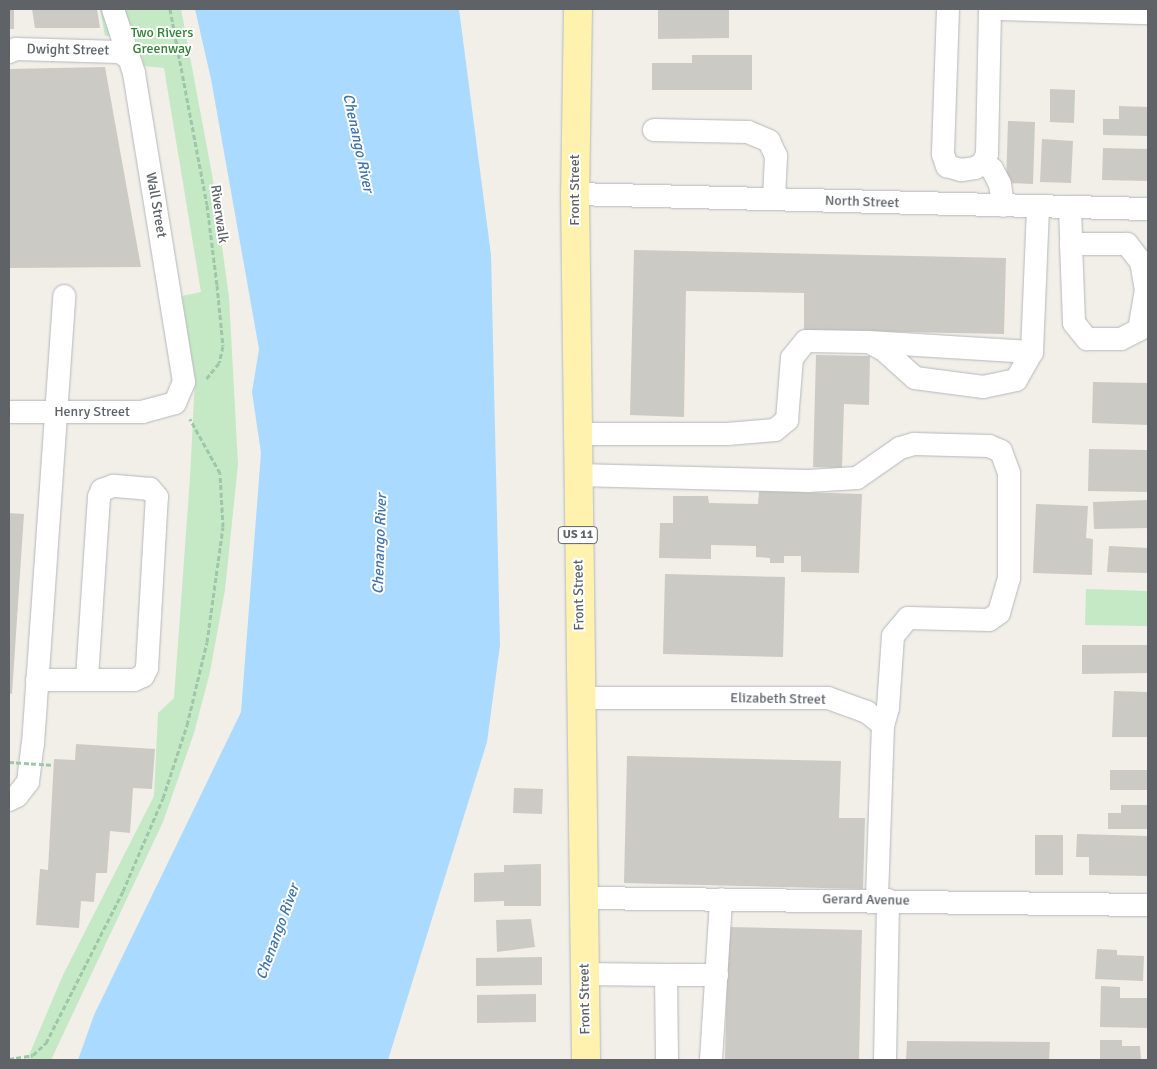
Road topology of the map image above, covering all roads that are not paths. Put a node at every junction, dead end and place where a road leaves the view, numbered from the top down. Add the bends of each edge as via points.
1 (113, 9) edge
2 (578, 9) edge
3 (948, 9) edge
4 (990, 9) edge
5 (1002, 9) edge
6 (1148, 13) edge
7 (9, 52) edge
8 (126, 56) junction
9 (654, 130) dead end
10 (983, 163) junction
11 (575, 194) junction
12 (774, 199) junction
13 (1003, 206) junction
14 (1038, 207) junction
15 (1070, 207) junction
16 (1148, 209) edge
17 (1071, 244) junction
18 (64, 296) dead end
19 (868, 342) junction
20 (1032, 352) junction
21 (175, 403) joint
22 (9, 412) edge
23 (57, 412) junction
24 (577, 434) junction
25 (578, 475) junction
26 (87, 678) junction
27 (37, 680) junction
28 (580, 698) junction
29 (884, 725) junction
30 (9, 800) edge
31 (584, 898) junction
32 (722, 899) junction
33 (882, 900) junction
34 (1148, 905) edge
35 (585, 974) junction
36 (666, 975) junction
37 (717, 975) junction
38 (586, 1060) edge
39 (667, 1060) edge
40 (711, 1060) edge
41 (885, 1060) edge

1 - 8 street, Wall Street
2 - 11 main road, Front Street / US 11
3 - 10 street via 943,154 947,166 961,170
4 - 10 street via 987,154
5 - 6 street
7 - 8 street, Dwight Street via 119,52
8 - 21 street, Wall Street via 134,73 183,365 184,382
9 - 12 street via 748,132 768,142 776,156
10 - 13 street via 992,169 1000,184
11 - 12 street, North Street
11 - 24 main road, Front Street / US 11
12 - 13 street, North Street
13 - 14 street, North Street
14 - 15 street, North Street
14 - 20 street
15 - 16 street, North Street
15 - 17 street
17 - 17 street via 1074,324 1087,338 1122,339 1139,330 1146,290 1141,262 1127,244
18 - 23 street
19 - 20 street
19 - 20 street via 884,351 915,378 983,387 1016,380
19 - 24 street via 806,341 792,358 787,420 775,430 727,434
21 - 23 street, Henry Street via 142,412
22 - 23 street, Henry Street
23 - 27 street
24 - 25 main road, Front Street / US 11
25 - 28 main road, Front Street / US 11
25 - 29 street via 808,481 857,478 900,448 914,444 989,446 1001,451 1009,473 1009,578 999,613 988,620 908,618 893,636
26 - 26 street via 134,680 143,676 146,668 157,497 150,489 113,486 102,490 99,497
26 - 27 street
27 - 30 street via 28,782 17,796
28 - 29 street, Elizabeth Street via 828,698 867,712
28 - 31 main road, Front Street / US 11
29 - 33 street
31 - 32 street, Gerard Avenue
31 - 35 main road, Front Street / US 11
32 - 33 street, Gerard Avenue
32 - 37 street
33 - 34 street, Gerard Avenue
33 - 41 street
35 - 36 street
35 - 38 main road, Front Street / US 11
36 - 37 street
36 - 39 street
37 - 40 street

